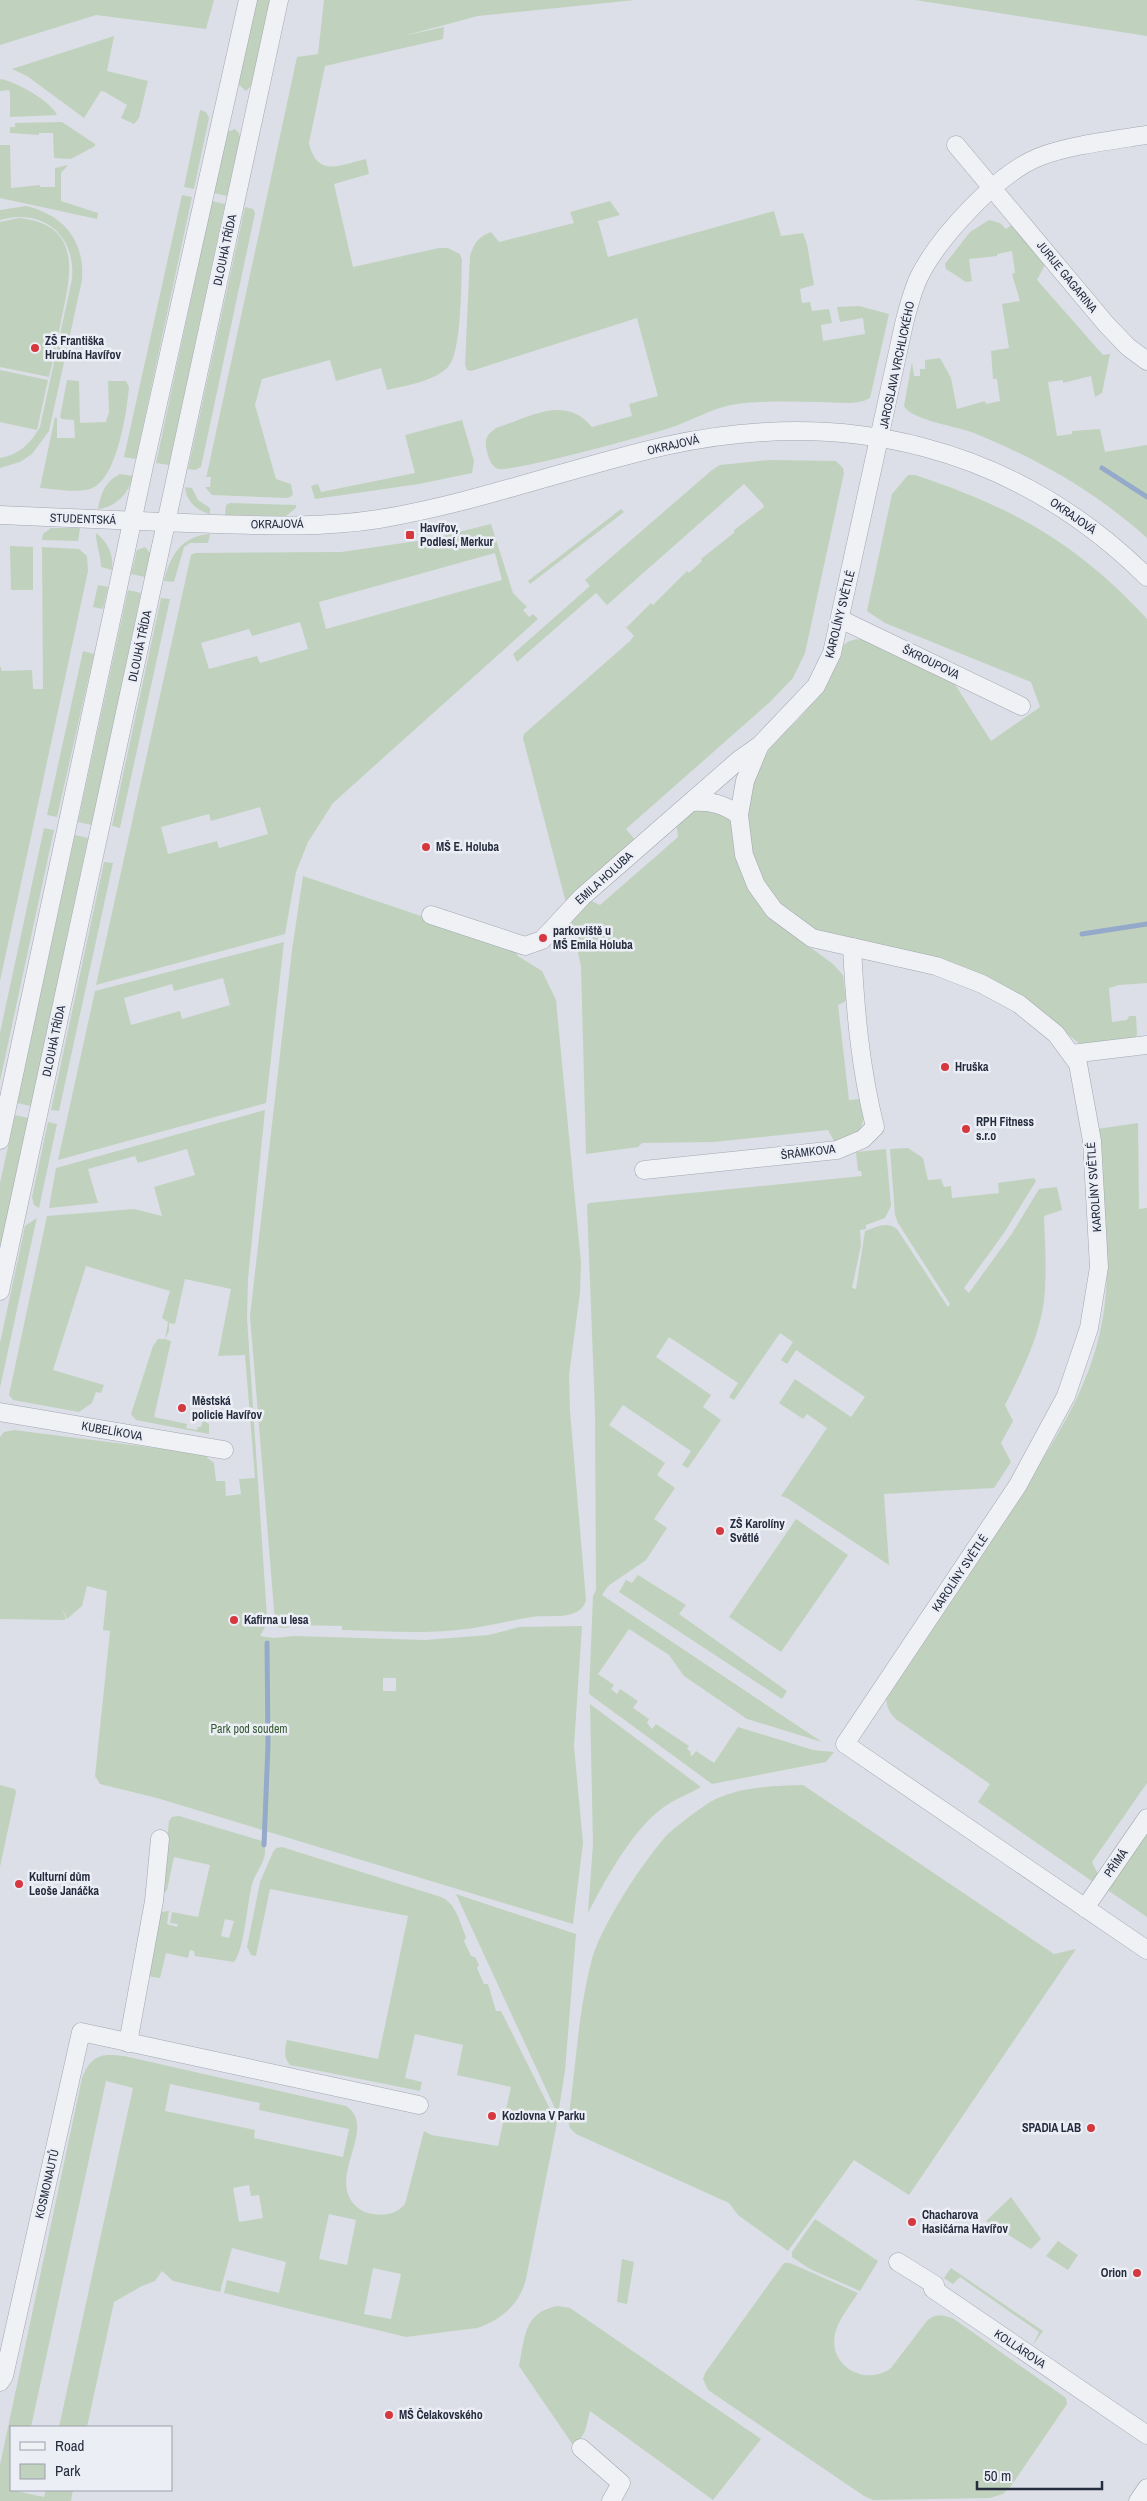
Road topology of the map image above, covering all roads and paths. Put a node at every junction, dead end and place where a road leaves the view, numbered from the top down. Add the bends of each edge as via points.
1 (248, 0) edge
2 (279, 0) edge
3 (1147, 135) edge
4 (956, 145) dead end
5 (993, 188) junction
6 (1147, 361) edge
7 (881, 437) junction
8 (0, 515) edge
9 (133, 521) junction
10 (166, 522) junction
11 (1147, 577) edge
12 (840, 619) junction
13 (1021, 706) dead end
14 (760, 744) junction
15 (693, 802) junction
16 (739, 814) junction
17 (431, 915) dead end
18 (852, 947) junction
19 (1147, 1045) edge
20 (1071, 1054) junction
21 (0, 1140) edge
22 (644, 1170) dead end
23 (0, 1291) edge
24 (0, 1412) edge
25 (224, 1450) dead end
26 (1147, 1818) edge
27 (160, 1839) dead end
28 (1085, 1908) junction
29 (1147, 1950) edge
30 (128, 2043) junction
31 (419, 2106) dead end
32 (898, 2262) dead end
33 (0, 2382) edge
34 (1147, 2435) edge
35 (581, 2448) dead end
36 (1147, 2488) edge
37 (611, 2501) edge
38 (1138, 2501) edge

1 - 9 street
2 - 10 street, DLOUHÁ TŘÍDA
3 - 5 street, JAROSLAVA VRCHLICKÉHO via 1048,154 1027,163
4 - 5 street, JURIJE GAGARINA
5 - 6 street, JURIJE GAGARINA via 1106,324
5 - 7 street, JAROSLAVA VRCHLICKÉHO via 944,239 919,278 904,324
7 - 10 street, OKRAJOVÁ via 817,430 764,430 707,438 662,447 451,504 376,519 294,525
7 - 11 street, OKRAJOVÁ via 959,457 1043,494 1114,544
7 - 12 street, KAROLÍNY SVĚTLÉ
8 - 9 street, STUDENTSKÁ
9 - 10 street, STUDENTSKÁ
9 - 21 street
10 - 23 street, DLOUHÁ TŘÍDA
12 - 13 street, ŠKROUPOVA
12 - 14 street, KAROLÍNY SVĚTLÉ via 832,653 816,686
14 - 15 street, EMILA HOLUBA
14 - 16 street, KAROLÍNY SVĚTLÉ via 745,781
15 - 16 street via 725,805
15 - 17 street, EMILA HOLUBA via 582,897 542,940 525,946
16 - 18 street, KAROLÍNY SVĚTLÉ via 744,855 756,885 774,910 812,938
18 - 20 street, KAROLÍNY SVĚTLÉ via 936,966 982,984 1019,1004 1056,1034
18 - 22 street, ŠRÁMKOVA via 855,998 875,1127 863,1139 837,1150
19 - 20 street
20 - 28 street, KAROLÍNY SVĚTLÉ via 1078,1064 1092,1141 1099,1268 1089,1328 1066,1396 1018,1485 845,1744
24 - 25 street, KUBELÍKOVA
26 - 28 street, PŘÍMÁ
27 - 30 street via 154,1901
28 - 29 street, KAROLÍNY SVĚTLÉ
30 - 31 street, KOSMONAUTŮ
30 - 33 street, KOSMONAUTŮ via 82,2032 4,2376
32 - 34 street, KOLLÁROVA
35 - 37 street via 620,2483
36 - 38 street

